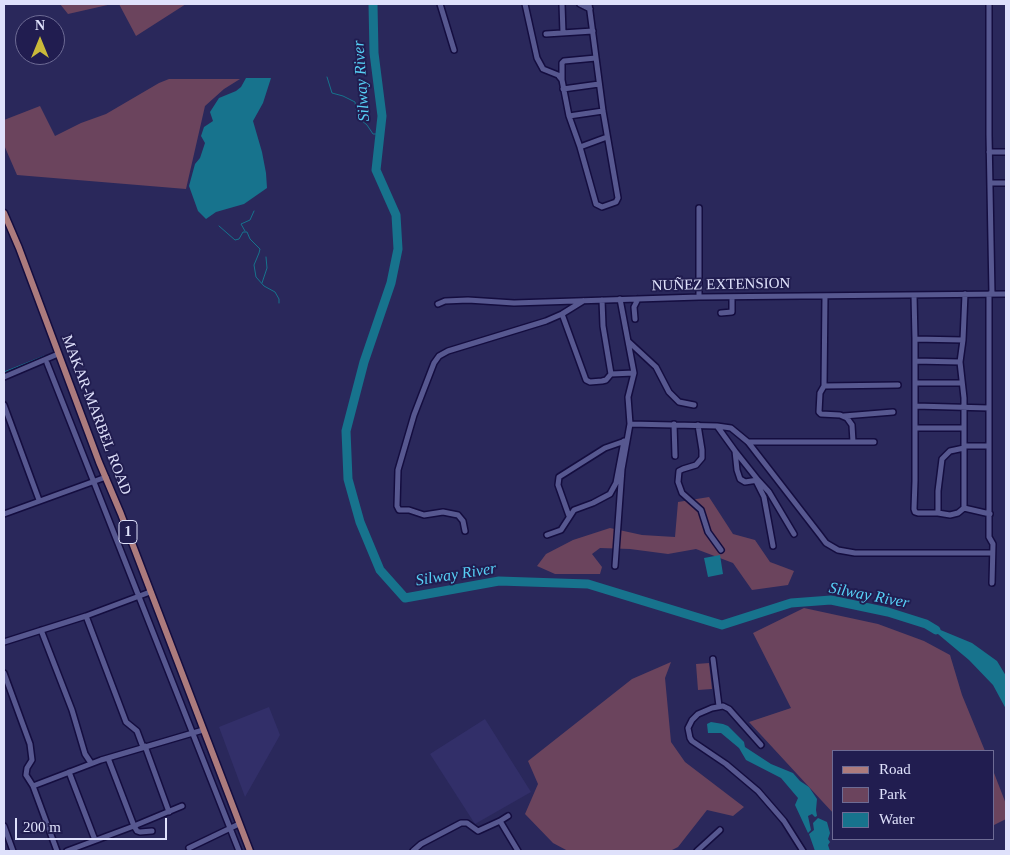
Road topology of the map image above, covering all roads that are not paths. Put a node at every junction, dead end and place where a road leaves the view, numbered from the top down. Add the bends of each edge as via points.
1 (440, 4) edge
2 (525, 4) edge
3 (562, 4) edge
4 (580, 4) edge
5 (989, 4) edge
6 (589, 6) edge
7 (593, 31) junction
8 (563, 33) junction
9 (546, 34) dead end
10 (454, 50) dead end
11 (596, 58) junction
12 (562, 80) junction
13 (599, 84) junction
14 (563, 89) junction
15 (603, 111) junction
16 (569, 116) junction
17 (607, 137) junction
18 (580, 147) junction
19 (989, 152) junction
20 (1006, 152) edge
21 (990, 183) junction
22 (1006, 183) edge
23 (699, 208) dead end
24 (4, 213) edge
25 (965, 294) junction
26 (990, 294) junction
27 (1006, 294) edge
28 (914, 295) junction
29 (825, 296) junction
30 (698, 297) junction
31 (732, 297) junction
32 (620, 299) junction
33 (638, 299) junction
34 (585, 300) junction
35 (602, 300) junction
36 (438, 304) dead end
37 (721, 313) dead end
38 (562, 314) junction
39 (635, 319) dead end
40 (916, 339) junction
41 (963, 340) junction
42 (628, 341) junction
43 (58, 354) junction
44 (916, 361) junction
45 (960, 362) junction
46 (47, 363) dead end
47 (634, 373) junction
48 (611, 374) junction
49 (4, 377) edge
50 (915, 383) junction
51 (962, 383) junction
52 (898, 385) dead end
53 (824, 386) junction
54 (4, 405) edge
55 (694, 405) dead end
56 (915, 406) junction
57 (964, 406) junction
58 (989, 408) junction
59 (894, 412) dead end
60 (843, 416) junction
61 (630, 424) junction
62 (674, 424) junction
63 (698, 425) junction
64 (717, 426) junction
65 (915, 428) junction
66 (963, 428) junction
67 (626, 441) junction
68 (748, 442) junction
69 (853, 442) junction
70 (874, 442) dead end
71 (989, 446) junction
72 (964, 447) junction
73 (735, 451) junction
74 (674, 456) dead end
75 (106, 478) junction
76 (757, 480) junction
77 (92, 482) junction
78 (40, 500) junction
79 (964, 508) junction
80 (938, 513) junction
81 (4, 514) edge
82 (990, 514) junction
83 (569, 516) junction
84 (465, 531) dead end
85 (794, 534) dead end
86 (547, 535) dead end
87 (774, 546) dead end
88 (722, 550) dead end
89 (992, 553) junction
90 (614, 566) dead end
91 (992, 583) dead end
92 (150, 592) junction
93 (139, 596) junction
94 (86, 616) junction
95 (41, 630) junction
96 (4, 642) edge
97 (713, 659) dead end
98 (4, 673) edge
99 (719, 706) junction
100 (203, 730) junction
101 (192, 733) junction
102 (761, 745) dead end
103 (144, 747) junction
104 (108, 758) junction
105 (91, 763) junction
106 (69, 772) junction
107 (32, 786) junction
108 (182, 806) dead end
109 (169, 812) junction
110 (508, 816) dead end
111 (500, 821) junction
112 (239, 824) junction
113 (4, 826) edge
114 (134, 826) junction
115 (230, 829) junction
116 (720, 830) dead end
117 (152, 831) dead end
118 (6, 839) edge
119 (96, 840) junction
120 (188, 848) dead end
121 (13, 851) edge
122 (58, 851) edge
123 (67, 851) edge
124 (239, 851) edge
125 (250, 851) edge
126 (413, 851) edge
127 (518, 851) edge
128 (697, 851) edge
129 (803, 851) edge

1 - 10 street
2 - 12 street via 539,63
3 - 8 street
4 - 6 street
5 - 19 street
6 - 7 street
7 - 8 street
7 - 11 street
8 - 9 street
11 - 12 street via 564,61
11 - 13 street
12 - 14 street
13 - 14 street
13 - 15 street
14 - 16 street
15 - 16 street
15 - 17 street
16 - 18 street
17 - 18 street
17 - 18 street via 618,198 616,202 597,205
19 - 20 street
19 - 21 street
21 - 22 street
21 - 26 street
23 - 30 street
24 - 43 main road, MAKAR-MARBEL ROAD / 1
25 - 26 street, NUÑEZ EXTENSION
25 - 28 street, NUÑEZ EXTENSION
25 - 41 street
26 - 27 street, NUÑEZ EXTENSION
26 - 58 street
28 - 29 street, NUÑEZ EXTENSION
28 - 40 street
29 - 31 street, NUÑEZ EXTENSION
29 - 53 street
30 - 31 street, NUÑEZ EXTENSION
30 - 33 street, NUÑEZ EXTENSION
31 - 37 street via 732,312
32 - 33 street, NUÑEZ EXTENSION
32 - 35 street, NUÑEZ EXTENSION
32 - 42 street
33 - 39 street via 634,307
34 - 35 street, NUÑEZ EXTENSION
34 - 36 street, NUÑEZ EXTENSION via 514,303 468,300
34 - 38 street
35 - 48 street
38 - 48 street via 586,380 602,381
38 - 84 street via 448,352 439,356 431,369 398,470 397,506 399,510 412,510 424,515 443,512 458,515
40 - 41 street
40 - 44 street
41 - 45 street
42 - 47 street
42 - 55 street via 656,367 678,402
43 - 49 street
43 - 75 main road, MAKAR-MARBEL ROAD / 1
44 - 45 street
44 - 50 street
45 - 51 street
46 - 77 street
47 - 48 street
47 - 61 street via 628,397
50 - 51 street
50 - 56 street
51 - 57 street
52 - 53 street
53 - 60 street via 820,392 819,412
54 - 78 street
56 - 57 street
56 - 65 street
57 - 58 street
57 - 66 street
58 - 71 street
59 - 60 street
60 - 69 street via 852,423
61 - 62 street
61 - 67 street
62 - 63 street
62 - 74 street
63 - 64 street
63 - 88 street via 702,458 696,466 680,471 678,482 682,492 701,510 708,532
64 - 68 street via 731,428
64 - 73 street
65 - 66 street
65 - 80 street via 914,511 918,514
66 - 72 street
67 - 83 street via 614,488 602,499 574,510
67 - 83 street via 605,448 559,477 558,485
67 - 90 street
68 - 69 street
68 - 89 street via 820,536 838,550 855,553
69 - 70 street
71 - 72 street
71 - 82 street
72 - 79 street
72 - 80 street via 950,451 942,459
73 - 76 street
73 - 76 street via 740,479 744,482
75 - 77 street
75 - 92 main road, MAKAR-MARBEL ROAD / 1
76 - 85 street via 769,492
76 - 87 street
77 - 78 street
77 - 93 street
78 - 81 street
79 - 80 street via 956,514
79 - 82 street
82 - 89 street
83 - 86 street via 561,530
89 - 91 street
92 - 93 street
92 - 100 main road, MAKAR-MARBEL ROAD / 1
93 - 94 street
93 - 101 street
94 - 95 street
94 - 103 street via 126,722 137,731
95 - 96 street
95 - 105 street
97 - 99 street
98 - 107 street via 30,744 32,760 26,772
99 - 102 street via 729,709
99 - 129 street via 707,709 692,720 688,728 690,738 758,792 784,821
100 - 101 street
100 - 112 main road, MAKAR-MARBEL ROAD / 1
101 - 103 street
101 - 115 street
103 - 104 street
103 - 109 street
104 - 105 street
104 - 114 street
105 - 106 street
106 - 107 street
106 - 119 street
107 - 122 street
108 - 109 street
109 - 114 street
110 - 111 street
111 - 126 street via 478,831 467,823 461,823
111 - 127 street
112 - 115 street
112 - 125 main road, MAKAR-MARBEL ROAD / 1
113 - 118 street
114 - 117 street via 140,832
114 - 119 street
115 - 120 street
115 - 124 street
116 - 128 street
118 - 121 street
119 - 123 street

